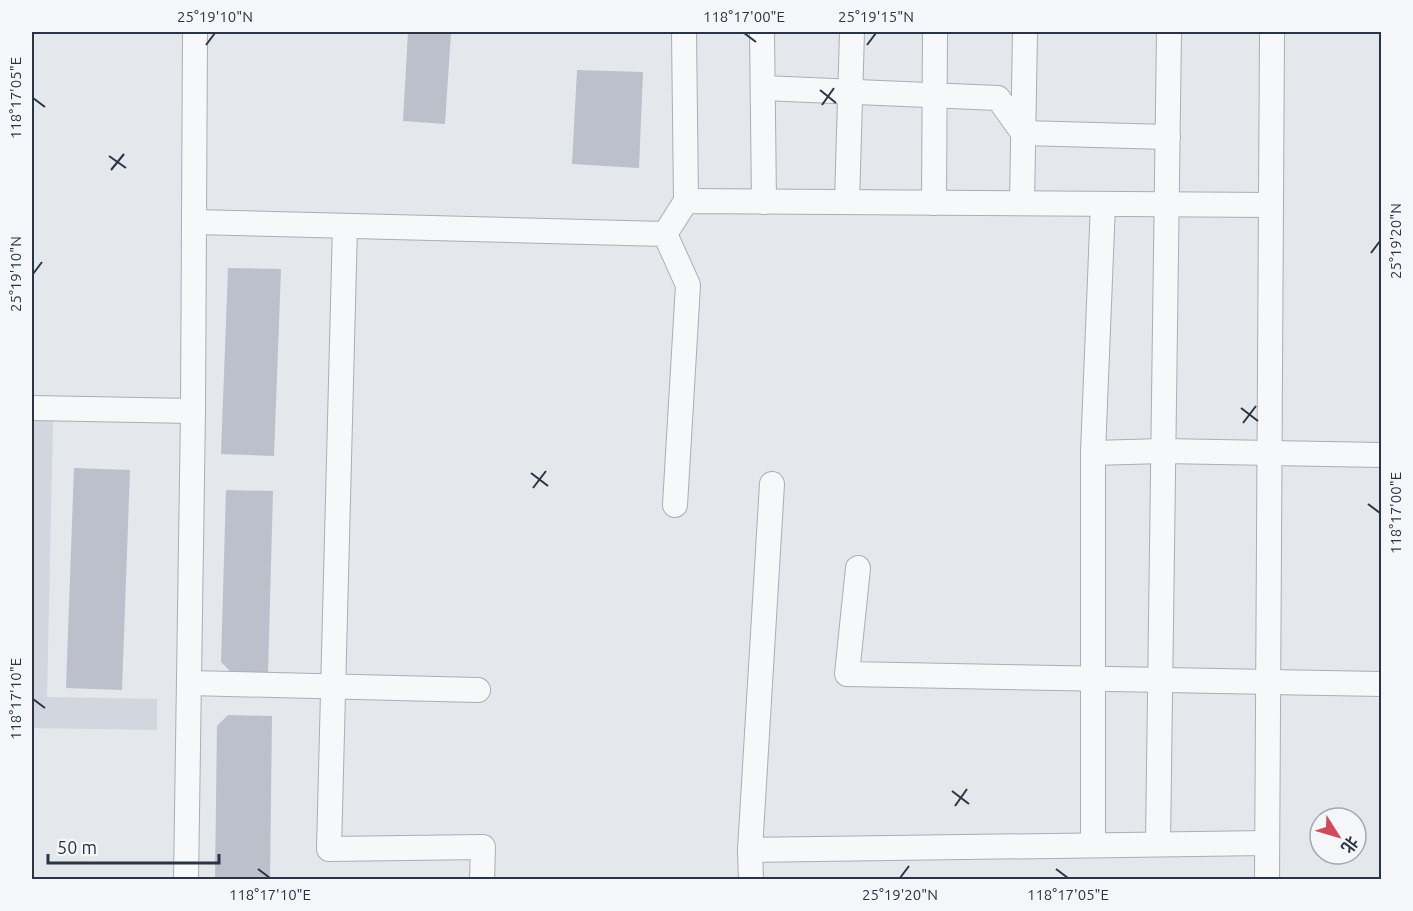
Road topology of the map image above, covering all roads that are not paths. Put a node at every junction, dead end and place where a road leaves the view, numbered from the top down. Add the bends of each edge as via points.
1 (195, 32) edge
2 (684, 32) edge
3 (762, 32) edge
4 (852, 32) edge
5 (935, 32) edge
6 (1025, 32) edge
7 (1169, 32) edge
8 (1272, 32) edge
9 (763, 88) junction
10 (850, 92) junction
11 (934, 97) junction
12 (1023, 133) junction
13 (1168, 136) junction
14 (686, 201) junction
15 (764, 202) junction
16 (847, 202) junction
17 (934, 203) junction
18 (1022, 203) junction
19 (1103, 204) junction
20 (1167, 204) junction
21 (1271, 205) junction
22 (194, 222) junction
23 (345, 226) junction
24 (665, 234) junction
25 (32, 408) edge
26 (194, 411) junction
27 (1163, 451) junction
28 (1093, 453) junction
29 (1270, 453) junction
30 (1382, 455) edge
31 (772, 484) dead end
32 (675, 505) dead end
33 (858, 568) dead end
34 (1095, 678) junction
35 (1161, 679) junction
36 (189, 683) junction
37 (1268, 684) junction
38 (1382, 684) edge
39 (334, 686) junction
40 (478, 690) dead end
41 (1158, 843) junction
42 (1267, 843) junction
43 (1093, 844) junction
44 (750, 850) junction
45 (186, 879) edge
46 (482, 879) edge
47 (751, 879) edge
48 (1267, 879) edge

1 - 22 street
2 - 14 street
3 - 9 street
4 - 10 street
5 - 11 street
6 - 12 street
7 - 13 street
8 - 21 street
9 - 10 street
9 - 15 street
10 - 11 street
10 - 16 street
11 - 12 street via 998,98
11 - 17 street
12 - 13 street
12 - 18 street
13 - 20 street
14 - 15 street
14 - 24 street
15 - 16 street
16 - 17 street
17 - 18 street
18 - 19 street
19 - 20 street
19 - 28 street
20 - 21 street
20 - 27 street
21 - 29 street
22 - 23 street
22 - 26 street
23 - 24 street
23 - 39 street
24 - 32 street via 688,285
25 - 26 street
26 - 36 street
27 - 28 street
27 - 29 street
27 - 35 street
28 - 34 street
29 - 30 street
29 - 37 street
31 - 44 street
33 - 34 street via 848,674
34 - 35 street
34 - 43 street
35 - 37 street
35 - 41 street
36 - 39 street
36 - 45 street
37 - 38 street
37 - 42 street
39 - 40 street
39 - 46 street via 329,849 483,847
41 - 42 street
41 - 43 street
42 - 48 street
43 - 44 street
44 - 47 street

